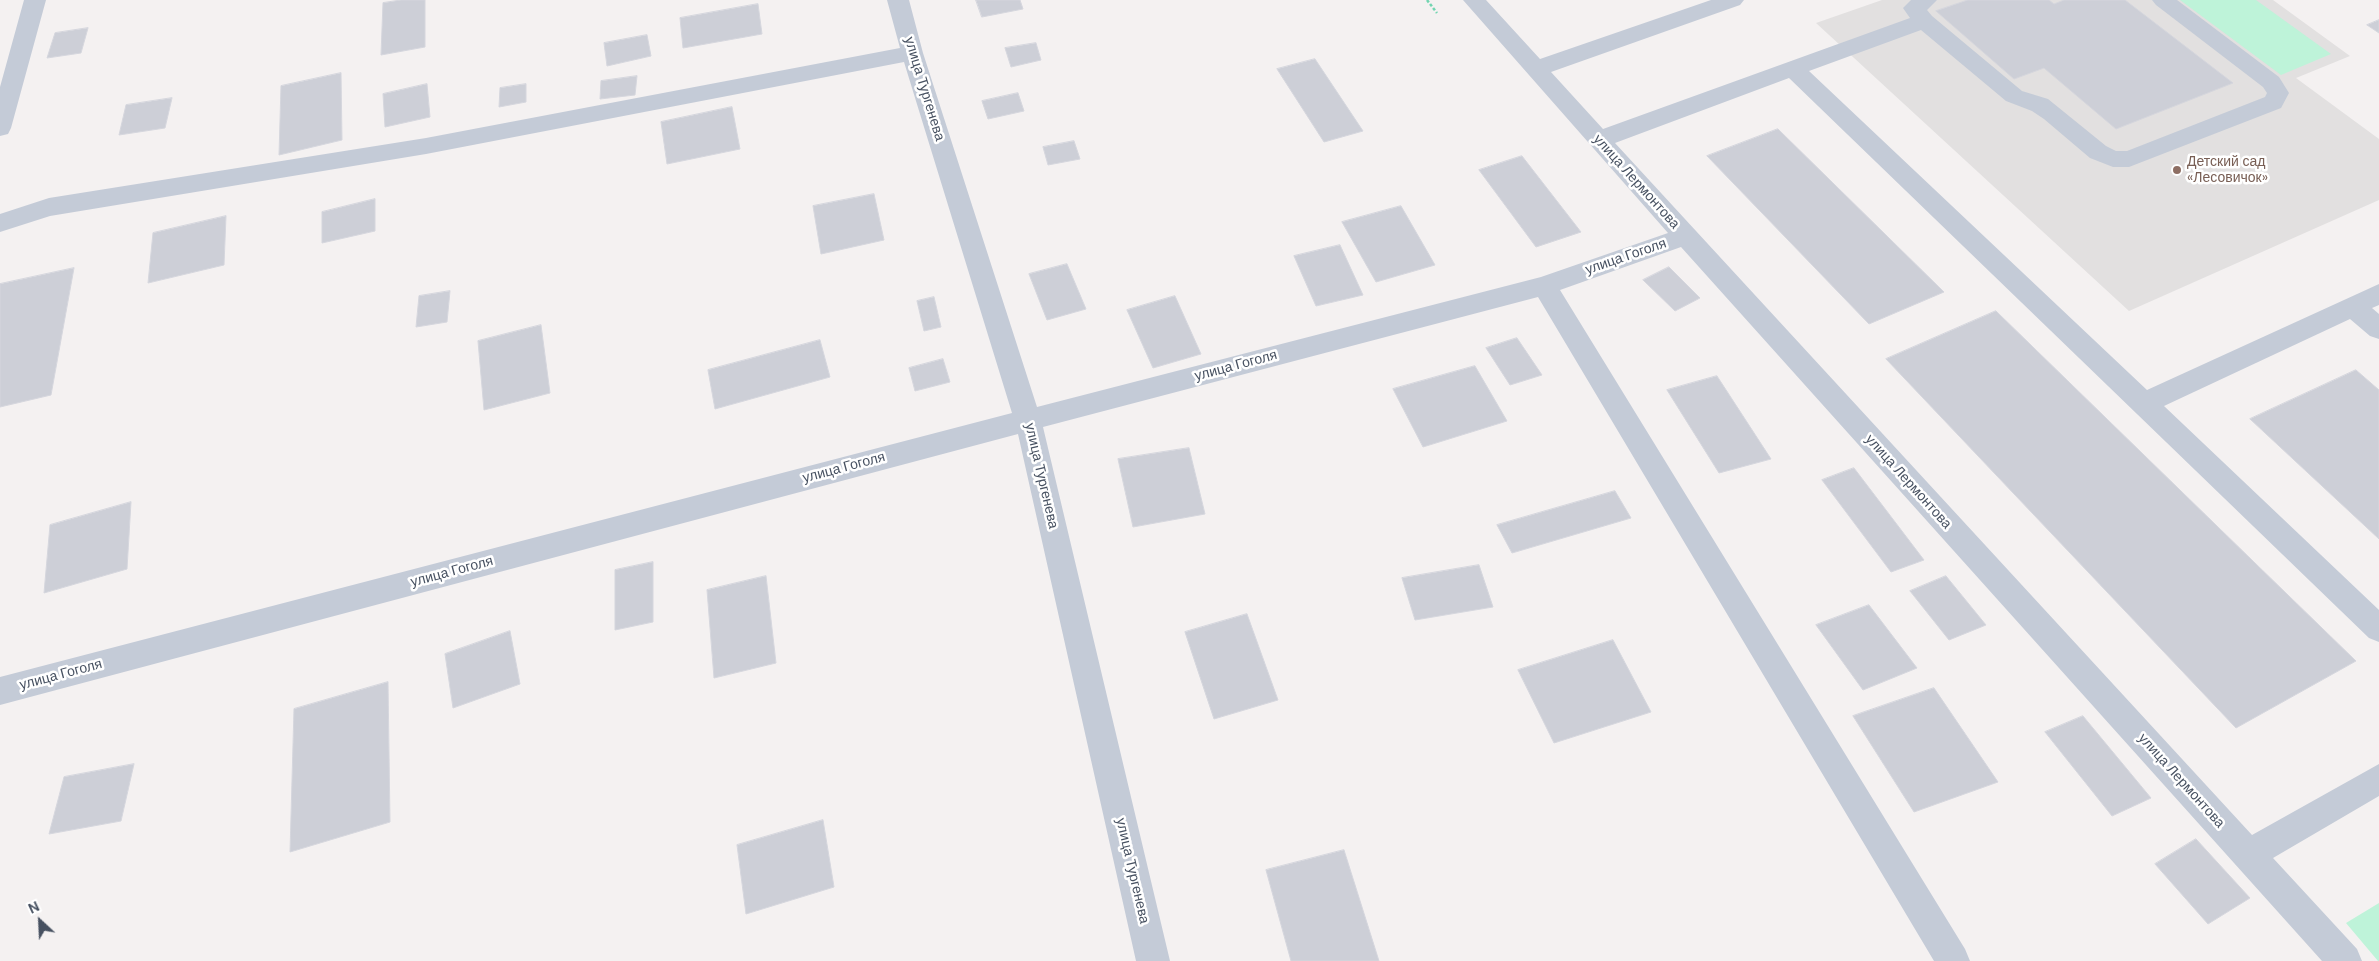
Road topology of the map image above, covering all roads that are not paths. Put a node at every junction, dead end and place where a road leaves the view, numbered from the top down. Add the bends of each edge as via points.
1 (34, 0) edge
2 (898, 0) edge
3 (1474, 0) edge
4 (1733, 0) edge
5 (2163, 0) edge
6 (1925, 11) edge
7 (912, 53) junction
8 (1535, 69) junction
9 (1792, 69) junction
10 (0, 128) edge
11 (1598, 140) junction
12 (0, 223) edge
13 (1685, 236) junction
14 (1544, 286) junction
15 (2379, 294) edge
16 (2353, 307) junction
17 (2379, 329) edge
18 (2143, 404) junction
19 (1028, 420) junction
20 (2379, 630) edge
21 (0, 691) edge
22 (2379, 779) edge
23 (2248, 855) junction
24 (1153, 961) edge
25 (1953, 961) edge
26 (2345, 961) edge

1 - 10 street
2 - 7 street, улица Тургенева
3 - 8 street, улица Лермонтова
4 - 8 street
5 - 6 street via 2271,82 2278,93 2273,102 2129,159 2113,159 2098,152 2052,113 2014,96
6 - 9 street
7 - 12 street via 426,146 49,207
7 - 19 street, улица Тургенева
8 - 11 street, улица Лермонтова
9 - 11 street
9 - 18 street
11 - 13 street, улица Лермонтова
13 - 14 street, улица Гоголя
13 - 23 street, улица Лермонтова
14 - 19 street, улица Гоголя
14 - 25 street
15 - 16 street
16 - 17 street
16 - 18 street
18 - 20 street
19 - 21 street, улица Гоголя
19 - 24 street, улица Тургенева
22 - 23 street
23 - 26 street, улица Лермонтова

